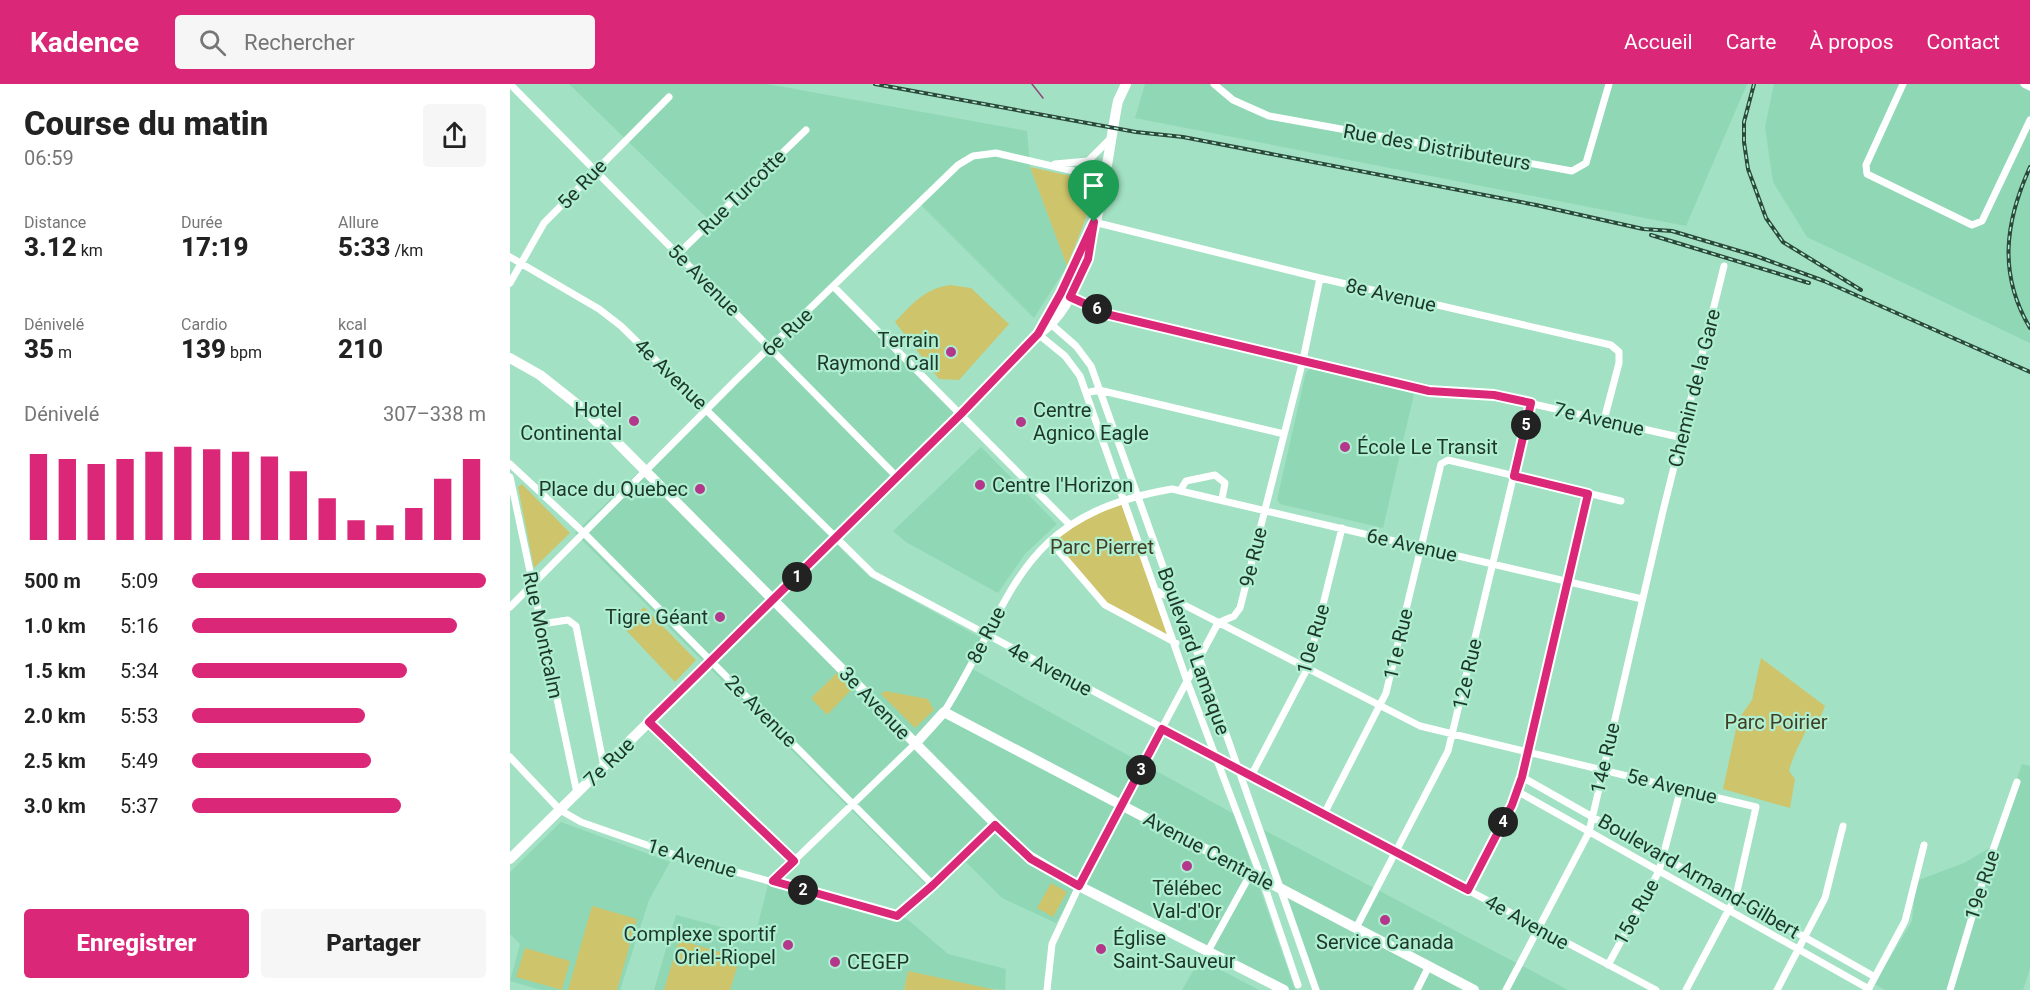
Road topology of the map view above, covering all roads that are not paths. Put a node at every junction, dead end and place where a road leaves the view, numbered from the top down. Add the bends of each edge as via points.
1 (510, 84) edge
2 (1126, 84) edge
3 (1214, 84) edge
4 (1609, 84) edge
5 (1903, 84) edge
6 (2024, 84) edge
7 (2030, 87) edge
8 (669, 97) dead end
9 (2030, 120) edge
10 (806, 130) dead end
11 (1111, 138) junction
12 (1046, 164) junction
13 (596, 170) junction
14 (1104, 178) junction
15 (1094, 222) junction
16 (678, 254) junction
17 (510, 257) edge
18 (520, 263) junction
19 (1724, 266) dead end
20 (1320, 278) junction
21 (510, 282) edge
22 (834, 287) junction
23 (1065, 295) junction
24 (1052, 325) junction
25 (1038, 334) junction
26 (771, 347) junction
27 (510, 358) edge
28 (1303, 360) junction
29 (1099, 390) junction
30 (1086, 393) junction
31 (1531, 403) junction
32 (707, 410) junction
33 (961, 414) junction
34 (1604, 420) junction
35 (1284, 434) junction
36 (1683, 438) junction
37 (511, 470) edge
38 (646, 471) junction
39 (1514, 476) junction
40 (897, 477) junction
41 (1181, 489) junction
42 (1588, 494) junction
43 (1138, 495) junction
44 (1123, 499) junction
45 (1222, 499) junction
46 (1621, 501) dead end
47 (1265, 509) junction
48 (1663, 511) joint
49 (1069, 524) junction
50 (1342, 528) junction
51 (583, 532) junction
52 (835, 539) junction
53 (1050, 541) junction
54 (1420, 547) junction
55 (1492, 564) junction
56 (1566, 581) junction
57 (533, 585) junction
58 (1157, 591) junction
59 (1642, 599) junction
60 (774, 600) junction
61 (1175, 600) junction
62 (510, 607) edge
63 (1218, 622) junction
64 (541, 624) junction
65 (986, 634) junction
66 (1176, 643) junction
67 (1199, 657) junction
68 (710, 661) junction
69 (1308, 669) junction
70 (1187, 681) junction
71 (1379, 705) junction
72 (944, 712) junction
73 (649, 722) junction
74 (1162, 729) junction
75 (1453, 733) junction
76 (915, 744) junction
77 (1526, 750) junction
78 (510, 758) edge
79 (1217, 759) junction
80 (604, 767) junction
81 (1603, 768) junction
82 (1237, 769) junction
83 (1251, 776) junction
84 (1522, 777) junction
85 (2017, 782) dead end
86 (1681, 788) junction
87 (1517, 791) junction
88 (577, 793) junction
89 (852, 804) junction
90 (1121, 805) junction
91 (560, 810) junction
92 (1324, 814) junction
93 (1592, 815) junction
94 (995, 825) junction
95 (1843, 826) dead end
96 (1589, 832) junction
97 (1924, 845) dead end
98 (1396, 852) junction
99 (1665, 855) junction
100 (510, 859) edge
101 (794, 861) junction
102 (1659, 871) junction
103 (1251, 873) junction
104 (1262, 879) junction
105 (773, 881) junction
106 (933, 885) junction
107 (1079, 886) junction
108 (1280, 888) junction
109 (1468, 890) junction
110 (1736, 896) junction
111 (1729, 911) junction
112 (1356, 928) junction
113 (1539, 929) junction
114 (1805, 936) junction
115 (1798, 949) junction
116 (1208, 951) junction
117 (1608, 965) junction
118 (1429, 966) junction
119 (1309, 971) junction
120 (1294, 974) junction
121 (1875, 977) junction
122 (1298, 985) dead end
123 (1047, 990) edge
124 (1284, 990) edge
125 (1316, 990) edge
126 (1417, 990) edge
127 (1474, 990) edge
128 (1506, 990) edge
129 (1656, 990) edge
130 (1686, 990) edge
131 (1777, 990) edge
132 (1869, 990) edge
133 (1950, 990) edge

1 - 13 street, 5e Avenue
2 - 11 main road, 7e Rue via 1118,101
3 - 4 street, Rue des Distributeurs via 1233,100 1269,116 1572,171 1586,163
5 - 9 street via 1866,165 1867,174 1972,225 1982,222
6 - 7 street
8 - 13 street, 5e Rue
10 - 16 street, Rue Turcotte
11 - 12 street via 1088,161
11 - 14 main road, 7e Rue
12 - 14 street, 6e Rue
12 - 22 street, 6e Rue via 996,153 973,156 958,165
13 - 16 street, 5e Avenue
13 - 18 street, 5e Rue via 544,224
14 - 15 main road, 7e Rue
15 - 20 street, 8e Avenue
15 - 23 main road, 7e Rue via 1088,259
16 - 26 street, 5e Avenue
17 - 18 street, 4e Avenue
18 - 21 street, 5e Rue
18 - 32 street, 4e Avenue via 621,326
19 - 36 street, Chemin de la Gare
20 - 28 street, 9e Rue
20 - 34 street, 8e Avenue via 1611,345 1618,351 1619,363
22 - 26 street, 6e Rue
22 - 33 street
23 - 24 main road, 7e Rue
23 - 25 main road, 7e Rue
23 - 28 street, 7e Avenue via 1110,315
24 - 25 main road, 7e Rue
24 - 29 street, Boulevard Lamaque via 1083,354
25 - 30 street, Boulevard Lamaque via 1074,366
25 - 33 main road, 7e Rue
26 - 32 street, 6e Rue
26 - 40 street, 5e Avenue
27 - 38 main road, 3e Avenue via 567,395
28 - 31 street, 7e Avenue via 1429,391 1494,395
28 - 35 street, 9e Rue
29 - 30 street
29 - 35 street
29 - 43 street, Boulevard Lamaque
30 - 44 street, Boulevard Lamaque
31 - 34 street, 7e Avenue
31 - 39 street, 12e Rue
32 - 38 street, 6e Rue
32 - 52 street, 4e Avenue
33 - 40 main road, 7e Rue
33 - 49 street
34 - 36 street, 7e Avenue
35 - 47 street, 9e Rue
36 - 48 street, Chemin de la Gare
37 - 51 street, 2e Avenue
37 - 57 street, Rue Montcalm
38 - 51 street, 6e Rue
38 - 60 main road, 3e Avenue
39 - 42 street
39 - 54 street, 11e Rue via 1448,460 1441,464
39 - 55 street, 12e Rue
40 - 52 main road, 7e Rue
41 - 43 street, 8e Rue
41 - 45 street, 6e Avenue
41 - 45 street, 8e Rue via 1186,481 1215,475 1225,483
42 - 46 street
42 - 56 street
43 - 44 street, 8e Rue
43 - 61 street, Boulevard Lamaque
44 - 49 street, 8e Rue
44 - 58 street, Boulevard Lamaque
45 - 47 street, 6e Avenue
47 - 50 street, 6e Avenue
47 - 63 street, 9e Rue via 1240,608 1234,616
48 - 59 street, 14e Rue
49 - 53 street, 8e Rue
50 - 54 street, 6e Avenue
50 - 69 street, 10e Rue
51 - 57 street, 6e Rue
51 - 68 street, 2e Avenue
52 - 60 main road, 7e Rue
52 - 65 street, 4e Avenue via 873,574
53 - 65 street, 8e Rue via 1015,580
53 - 66 street via 1105,605
54 - 55 street, 6e Avenue
54 - 71 street, 11e Rue via 1386,693
55 - 56 street, 6e Avenue
55 - 75 street, 12e Rue
56 - 59 street, 6e Avenue
56 - 77 street
57 - 62 street, 6e Rue
57 - 64 street, Rue Montcalm
58 - 61 street
58 - 66 street, Boulevard Lamaque
59 - 81 street, 14e Rue
60 - 68 main road, 7e Rue
60 - 76 main road, 3e Avenue
61 - 63 street
61 - 67 street, Boulevard Lamaque
63 - 67 street, 9e Rue
63 - 69 street
64 - 80 street via 568,620 576,626
64 - 88 street, Rue Montcalm
65 - 72 street, 8e Rue
65 - 74 street, 4e Avenue
66 - 70 street, Boulevard Lamaque
67 - 70 street, 9e Rue
67 - 82 street, Boulevard Lamaque
68 - 73 main road, 7e Rue
68 - 89 street, 2e Avenue
69 - 71 street
69 - 83 street, 10e Rue
70 - 74 street, 9e Rue
70 - 79 street, Boulevard Lamaque
71 - 75 street, 5e Avenue via 1413,723
71 - 92 street, 11e Rue
72 - 76 main road, 8e Rue
72 - 90 main road, Avenue Centrale
73 - 80 main road, 7e Rue
73 - 101 street
74 - 79 street, 4e Avenue
74 - 90 street, 9e Rue
75 - 77 street, 5e Avenue
75 - 98 street, 12e Rue via 1442,764
76 - 89 street, 8e Rue
76 - 94 main road, 3e Avenue
77 - 81 street, 5e Avenue
77 - 84 street
78 - 91 street, 1e Avenue
79 - 82 street, 4e Avenue
79 - 104 street, Boulevard Lamaque
80 - 88 main road, 7e Rue
81 - 86 street, 5e Avenue
81 - 93 street, 14e Rue
82 - 83 street, 4e Avenue
82 - 108 street, Boulevard Lamaque
83 - 92 street, 4e Avenue
84 - 87 street
84 - 93 street, Boulevard Armand-Gilbert
85 - 133 street, 19e Rue
86 - 99 street, 15e Rue
86 - 110 street, 5e Avenue via 1756,807
87 - 96 street, Boulevard Armand-Gilbert
87 - 109 street
88 - 91 main road, 7e Rue
89 - 101 street, 8e Rue
89 - 106 street, 2e Avenue
90 - 103 main road, Avenue Centrale
90 - 107 main road
91 - 100 main road, 7e Rue
91 - 105 street, 1e Avenue via 581,822 681,857
92 - 98 street, 4e Avenue
93 - 96 street, 14e Rue
93 - 99 street, Boulevard Armand-Gilbert
94 - 106 street
94 - 107 main road, 3e Avenue via 1031,859
95 - 114 street via 1825,898
96 - 102 street, Boulevard Armand-Gilbert
96 - 113 street, 14e Rue
97 - 121 street via 1905,921
98 - 109 street, 4e Avenue
98 - 112 street, 12e Rue
99 - 102 street, 15e Rue
99 - 110 street, Boulevard Armand-Gilbert
101 - 105 street, 8e Rue
102 - 111 street, Boulevard Armand-Gilbert
102 - 117 street, 15e Rue
103 - 104 main road, Avenue Centrale
103 - 116 street
104 - 108 main road, Avenue Centrale
104 - 120 street, Boulevard Lamaque
105 - 106 street, 1e Avenue via 897,916
107 - 116 main road, 3e Avenue
107 - 123 street via 1052,944
108 - 112 main road, Avenue Centrale
108 - 119 street, Boulevard Lamaque
109 - 113 street, 4e Avenue
110 - 111 street
110 - 114 street, Boulevard Armand-Gilbert
111 - 115 street, Boulevard Armand-Gilbert
111 - 130 street
112 - 118 main road, Avenue Centrale
113 - 117 street, 4e Avenue
113 - 128 street, 14e Rue
114 - 115 street
114 - 121 street, Boulevard Armand-Gilbert
115 - 131 street
115 - 132 street, Boulevard Armand-Gilbert
116 - 124 main road, 3e Avenue
117 - 129 street, 4e Avenue
118 - 126 street
118 - 127 main road, Avenue Centrale
119 - 120 street
119 - 125 street, Boulevard Lamaque
120 - 122 street, Boulevard Lamaque
121 - 132 street

